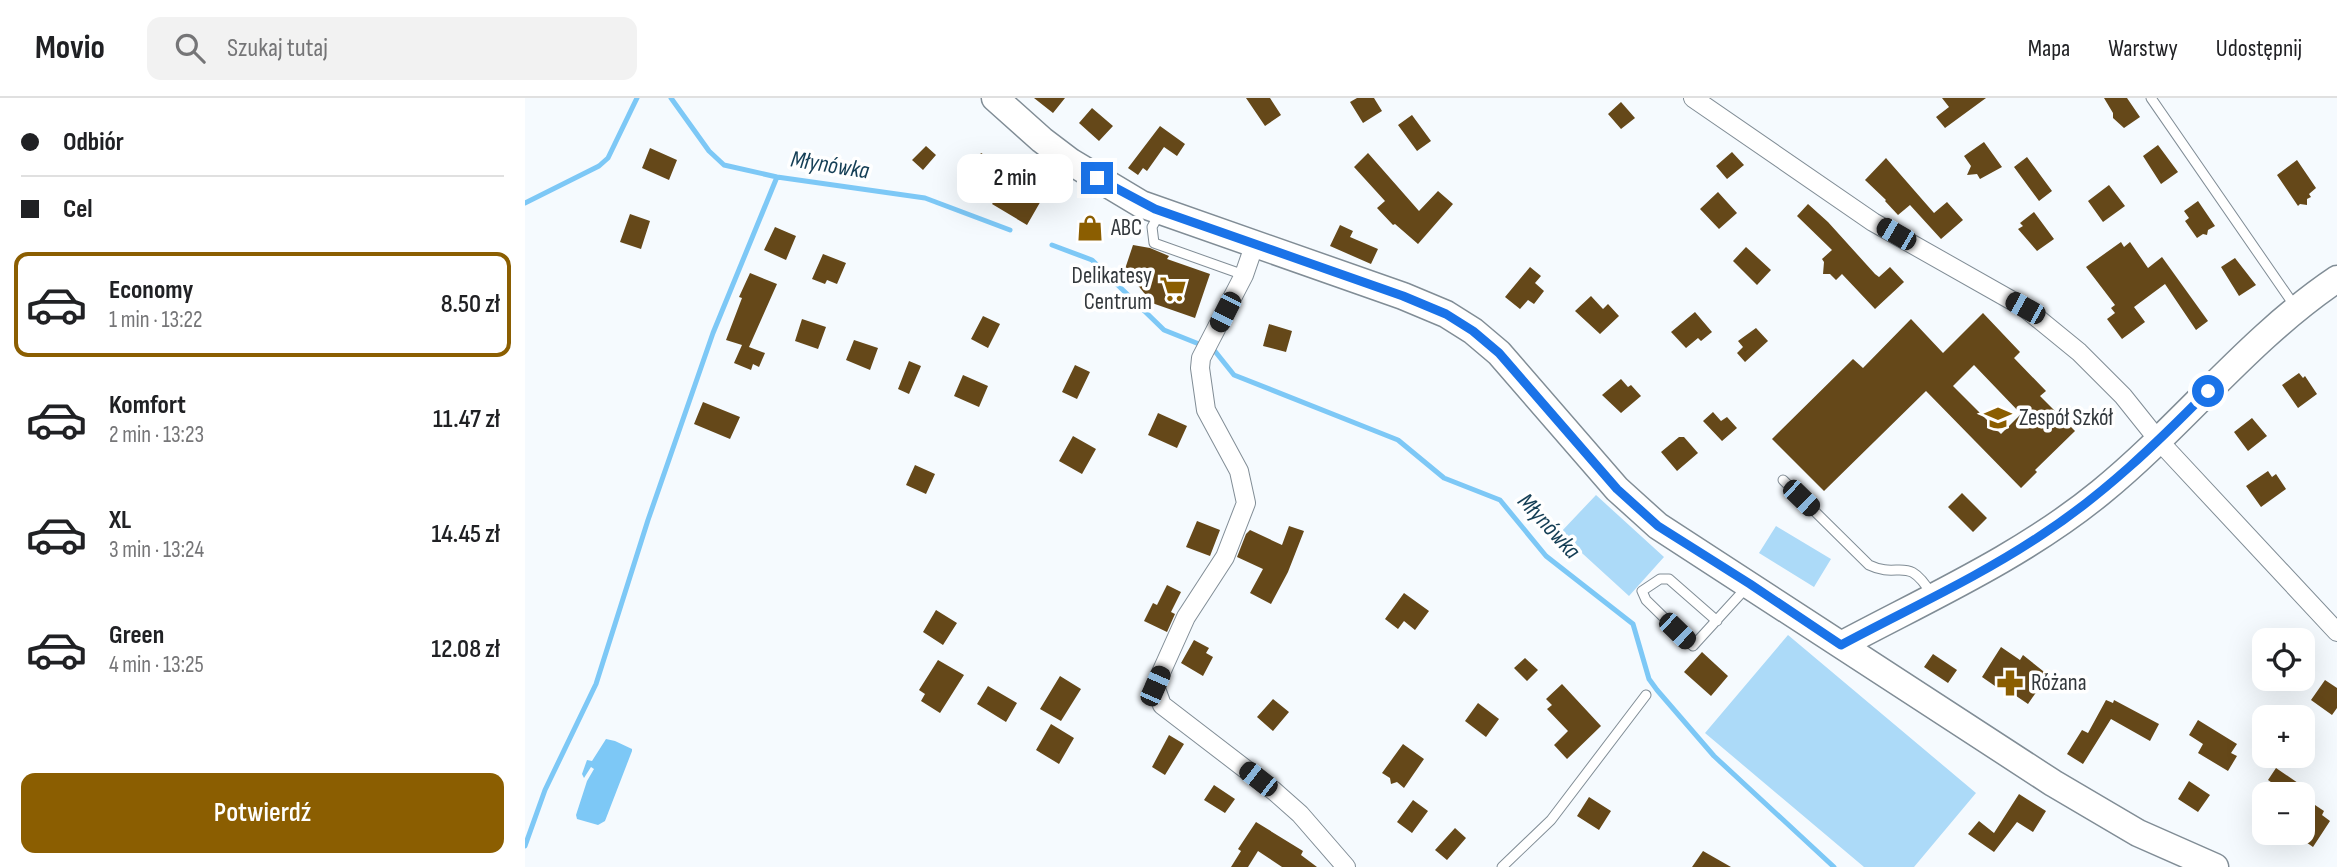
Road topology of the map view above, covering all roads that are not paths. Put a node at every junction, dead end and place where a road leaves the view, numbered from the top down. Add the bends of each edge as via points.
1 (995, 98) edge
2 (1693, 98) edge
3 (2151, 98) edge
4 (1160, 211) junction
5 (1255, 243) junction
6 (1244, 275) junction
7 (2337, 279) edge
8 (2297, 310) junction
9 (2159, 440) junction
10 (1783, 480) dead end
11 (1750, 584) junction
12 (1933, 596) junction
13 (1717, 621) junction
14 (2337, 632) edge
15 (1841, 645) junction
16 (1646, 695) dead end
17 (1346, 867) edge
18 (1502, 867) edge
19 (2215, 867) edge

1 - 4 street via 1071,162
2 - 9 street via 1873,222 2025,308 2079,352
3 - 8 lane
4 - 5 street
4 - 6 lane via 1152,227 1154,243
5 - 6 street
5 - 11 street via 1403,296 1473,331 1499,353 1617,489 1647,517
6 - 17 street via 1200,368 1206,410 1239,471 1247,503 1225,557 1186,617 1155,686 1162,705 1274,791
7 - 8 street
8 - 9 street
9 - 12 street via 2101,492 2044,534
9 - 14 street
10 - 12 lane via 1869,565 1917,574
11 - 13 lane
11 - 15 street
12 - 15 street
13 - 13 lane via 1693,646 1642,591 1660,579 1669,579
15 - 19 street via 2053,783 2139,833
16 - 18 lane via 1551,820

